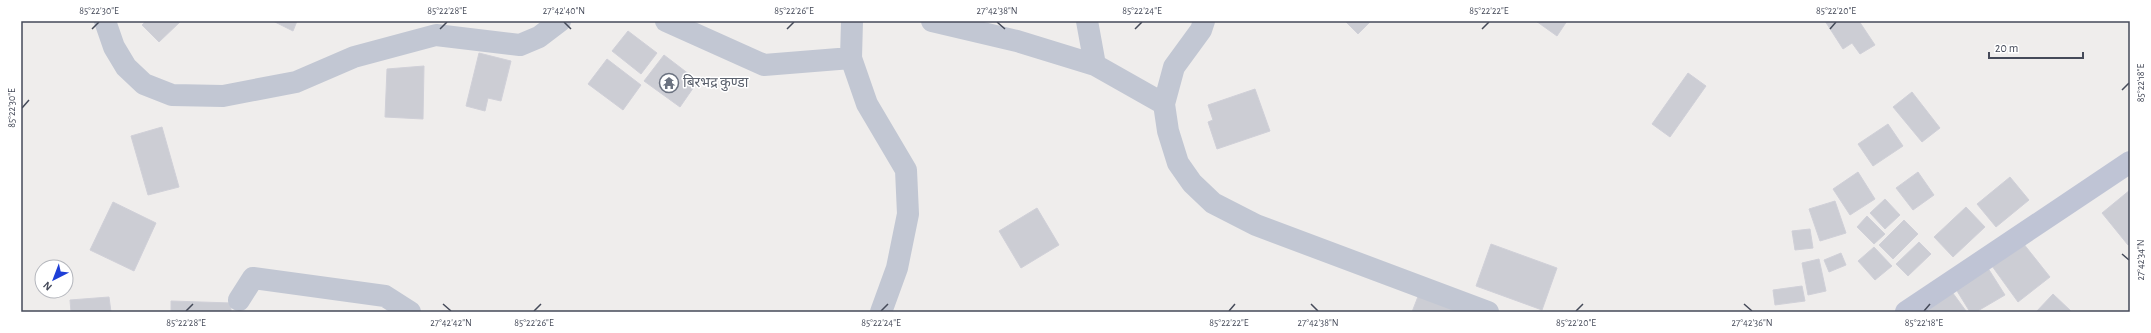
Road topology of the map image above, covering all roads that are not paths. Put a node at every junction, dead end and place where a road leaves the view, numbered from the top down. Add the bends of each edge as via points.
1 (104, 21) edge
2 (560, 21) edge
3 (666, 21) edge
4 (852, 21) edge
5 (932, 21) edge
6 (1087, 21) edge
7 (1204, 21) edge
8 (851, 58) junction
9 (1095, 65) junction
10 (1164, 104) junction
11 (2130, 162) edge
12 (239, 300) dead end
13 (410, 312) edge
14 (881, 312) edge
15 (1488, 312) edge
16 (1906, 312) edge

1 - 2 street via 126,68 144,84 172,95 223,96 296,82 354,57 436,35 520,45 539,37
3 - 8 street via 764,64
4 - 8 street
5 - 9 street via 1017,41
6 - 9 street
7 - 10 street via 1202,30 1174,67
8 - 14 street via 867,104 906,170 908,214 897,268
9 - 10 street
10 - 15 street via 1168,131 1178,162 1192,183 1213,203 1256,225
11 - 16 street
12 - 13 street via 253,278 385,296

